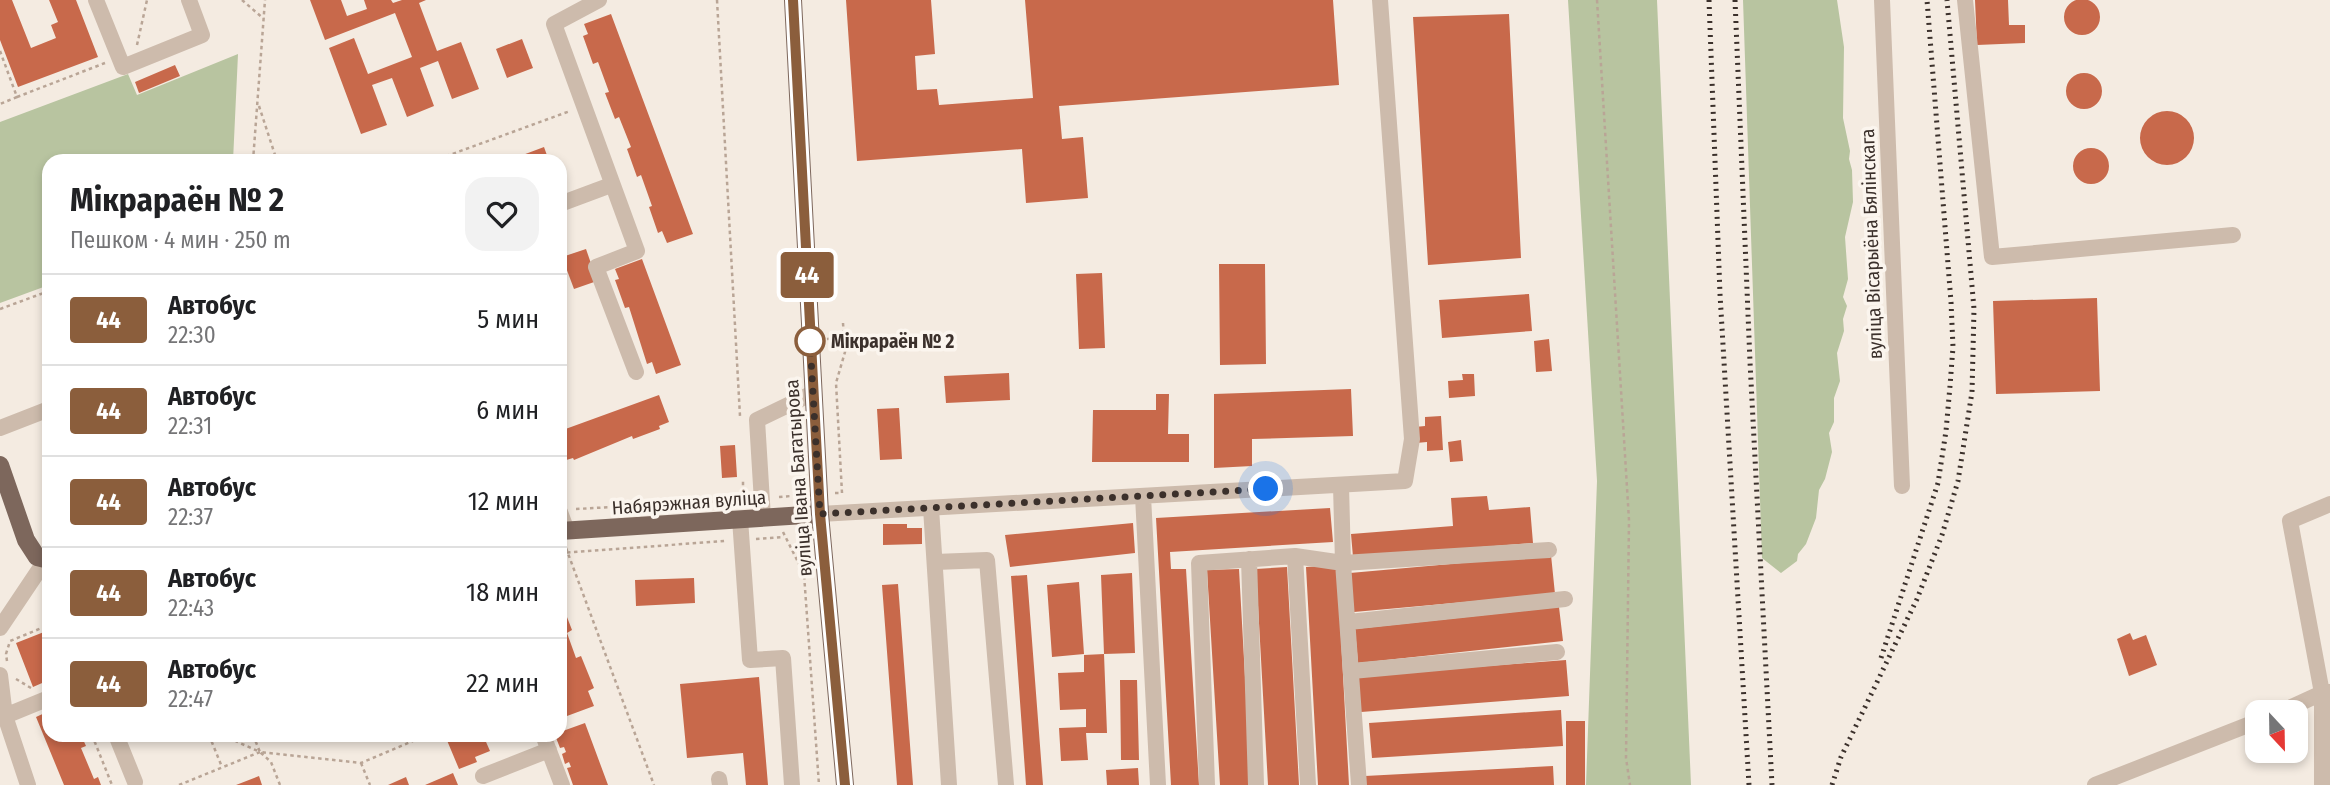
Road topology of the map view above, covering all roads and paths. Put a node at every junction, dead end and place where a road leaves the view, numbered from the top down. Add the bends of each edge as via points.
1 (96, 0) edge
2 (147, 0) edge
3 (189, 0) edge
4 (242, 0) edge
5 (265, 0) edge
6 (598, 0) edge
7 (717, 0) edge
8 (793, 0) edge
9 (1380, 0) edge
10 (1597, 0) edge
11 (1882, 0) edge
12 (1965, 0) edge
13 (264, 19) junction
14 (0, 51) edge
15 (125, 61) junction
16 (17, 97) junction
17 (258, 103) junction
18 (0, 104) edge
19 (583, 106) junction
20 (254, 154) edge
21 (276, 154) edge
22 (452, 154) edge
23 (611, 185) junction
24 (567, 201) edge
25 (2232, 234) dead end
26 (42, 294) edge
27 (0, 309) edge
28 (843, 323) dead end
29 (636, 372) dead end
30 (813, 393) junction
31 (42, 412) edge
32 (0, 428) edge
33 (741, 428) dead end
34 (0, 466) edge
35 (743, 476) dead end
36 (1340, 485) junction
37 (1902, 486) dead end
38 (842, 493) dead end
39 (1143, 496) junction
40 (2330, 504) edge
41 (931, 508) junction
42 (567, 511) edge
43 (820, 514) junction
44 (763, 518) junction
45 (740, 519) junction
46 (567, 531) edge
47 (741, 540) junction
48 (1549, 550) dead end
49 (567, 552) edge
50 (567, 555) edge
51 (1295, 556) junction
52 (1249, 559) junction
53 (42, 560) edge
54 (934, 562) junction
55 (1343, 563) junction
56 (42, 568) edge
57 (1565, 599) dead end
58 (1349, 622) junction
59 (0, 628) edge
60 (1557, 652) dead end
61 (1352, 671) junction
62 (5, 675) edge
63 (31, 687) dead end
64 (2326, 692) edge
65 (2308, 700) edge
66 (42, 701) edge
67 (5, 716) junction
68 (2245, 726) edge
69 (95, 742) edge
70 (119, 742) edge
71 (212, 742) edge
72 (238, 742) edge
73 (256, 742) edge
74 (410, 742) edge
75 (546, 743) edge
76 (260, 752) junction
77 (361, 763) junction
78 (222, 767) junction
79 (483, 776) dead end
80 (135, 782) dead end
81 (28, 785) edge
82 (112, 785) edge
83 (178, 785) edge
84 (280, 785) edge
85 (370, 785) edge
86 (562, 785) edge
87 (654, 785) edge
88 (792, 785) edge
89 (819, 785) edge
90 (845, 785) edge
91 (949, 785) edge
92 (1006, 785) edge
93 (1158, 785) edge
94 (1207, 785) edge
95 (1256, 785) edge
96 (1308, 785) edge
97 (1359, 785) edge
98 (1630, 785) edge
99 (2095, 785) edge
100 (2322, 785) edge

1 - 15 street
2 - 15 path
3 - 15 street via 202,35
4 - 13 path
5 - 13 path
6 - 19 street via 554,24
7 - 33 path
8 - 30 main road, вуліца Івана Багатырова
9 - 36 street via 1412,439 1405,481
10 - 98 path via 1629,520 1626,758
11 - 37 street, вуліца Вісарыёна Бялінскага
12 - 25 street via 1992,257
13 - 17 path
14 - 16 path
15 - 16 path
16 - 18 path
17 - 20 path
17 - 21 path
19 - 22 path
19 - 23 street
23 - 24 street
23 - 29 street via 637,251 596,267
26 - 27 path
28 - 38 path via 845,352 836,383
30 - 43 main road, вуліца Івана Багатырова
30 - 44 street via 757,420
31 - 32 street
34 - 53 main road via 26,540
35 - 42 path via 743,500
36 - 39 street
36 - 55 street
39 - 41 street
39 - 93 street
40 - 64 street via 2290,520
41 - 43 street
41 - 54 street
43 - 44 main road, Набярэжная вуліца
43 - 90 main road, вуліца Івана Багатырова
44 - 45 main road, Набярэжная вуліца
45 - 46 main road, Набярэжная вуліца
45 - 47 street
47 - 49 path
47 - 88 street via 750,660 783,658
47 - 89 path via 784,537 804,574
48 - 55 street
50 - 87 path
51 - 52 street
51 - 55 street
51 - 96 street
52 - 94 street via 1199,563
52 - 95 street
54 - 91 street
54 - 92 street via 987,560
55 - 58 street
56 - 59 street
57 - 58 street
58 - 61 street
60 - 61 street
61 - 97 street
62 - 63 path
62 - 67 street
64 - 65 street
64 - 100 street
66 - 67 street
67 - 81 street
68 - 99 street
69 - 82 path
70 - 80 street
71 - 78 path
72 - 76 path
73 - 76 path
74 - 77 path
75 - 79 street
75 - 86 street
76 - 77 path
76 - 78 path
76 - 84 path via 271,762
77 - 85 path
78 - 83 path

